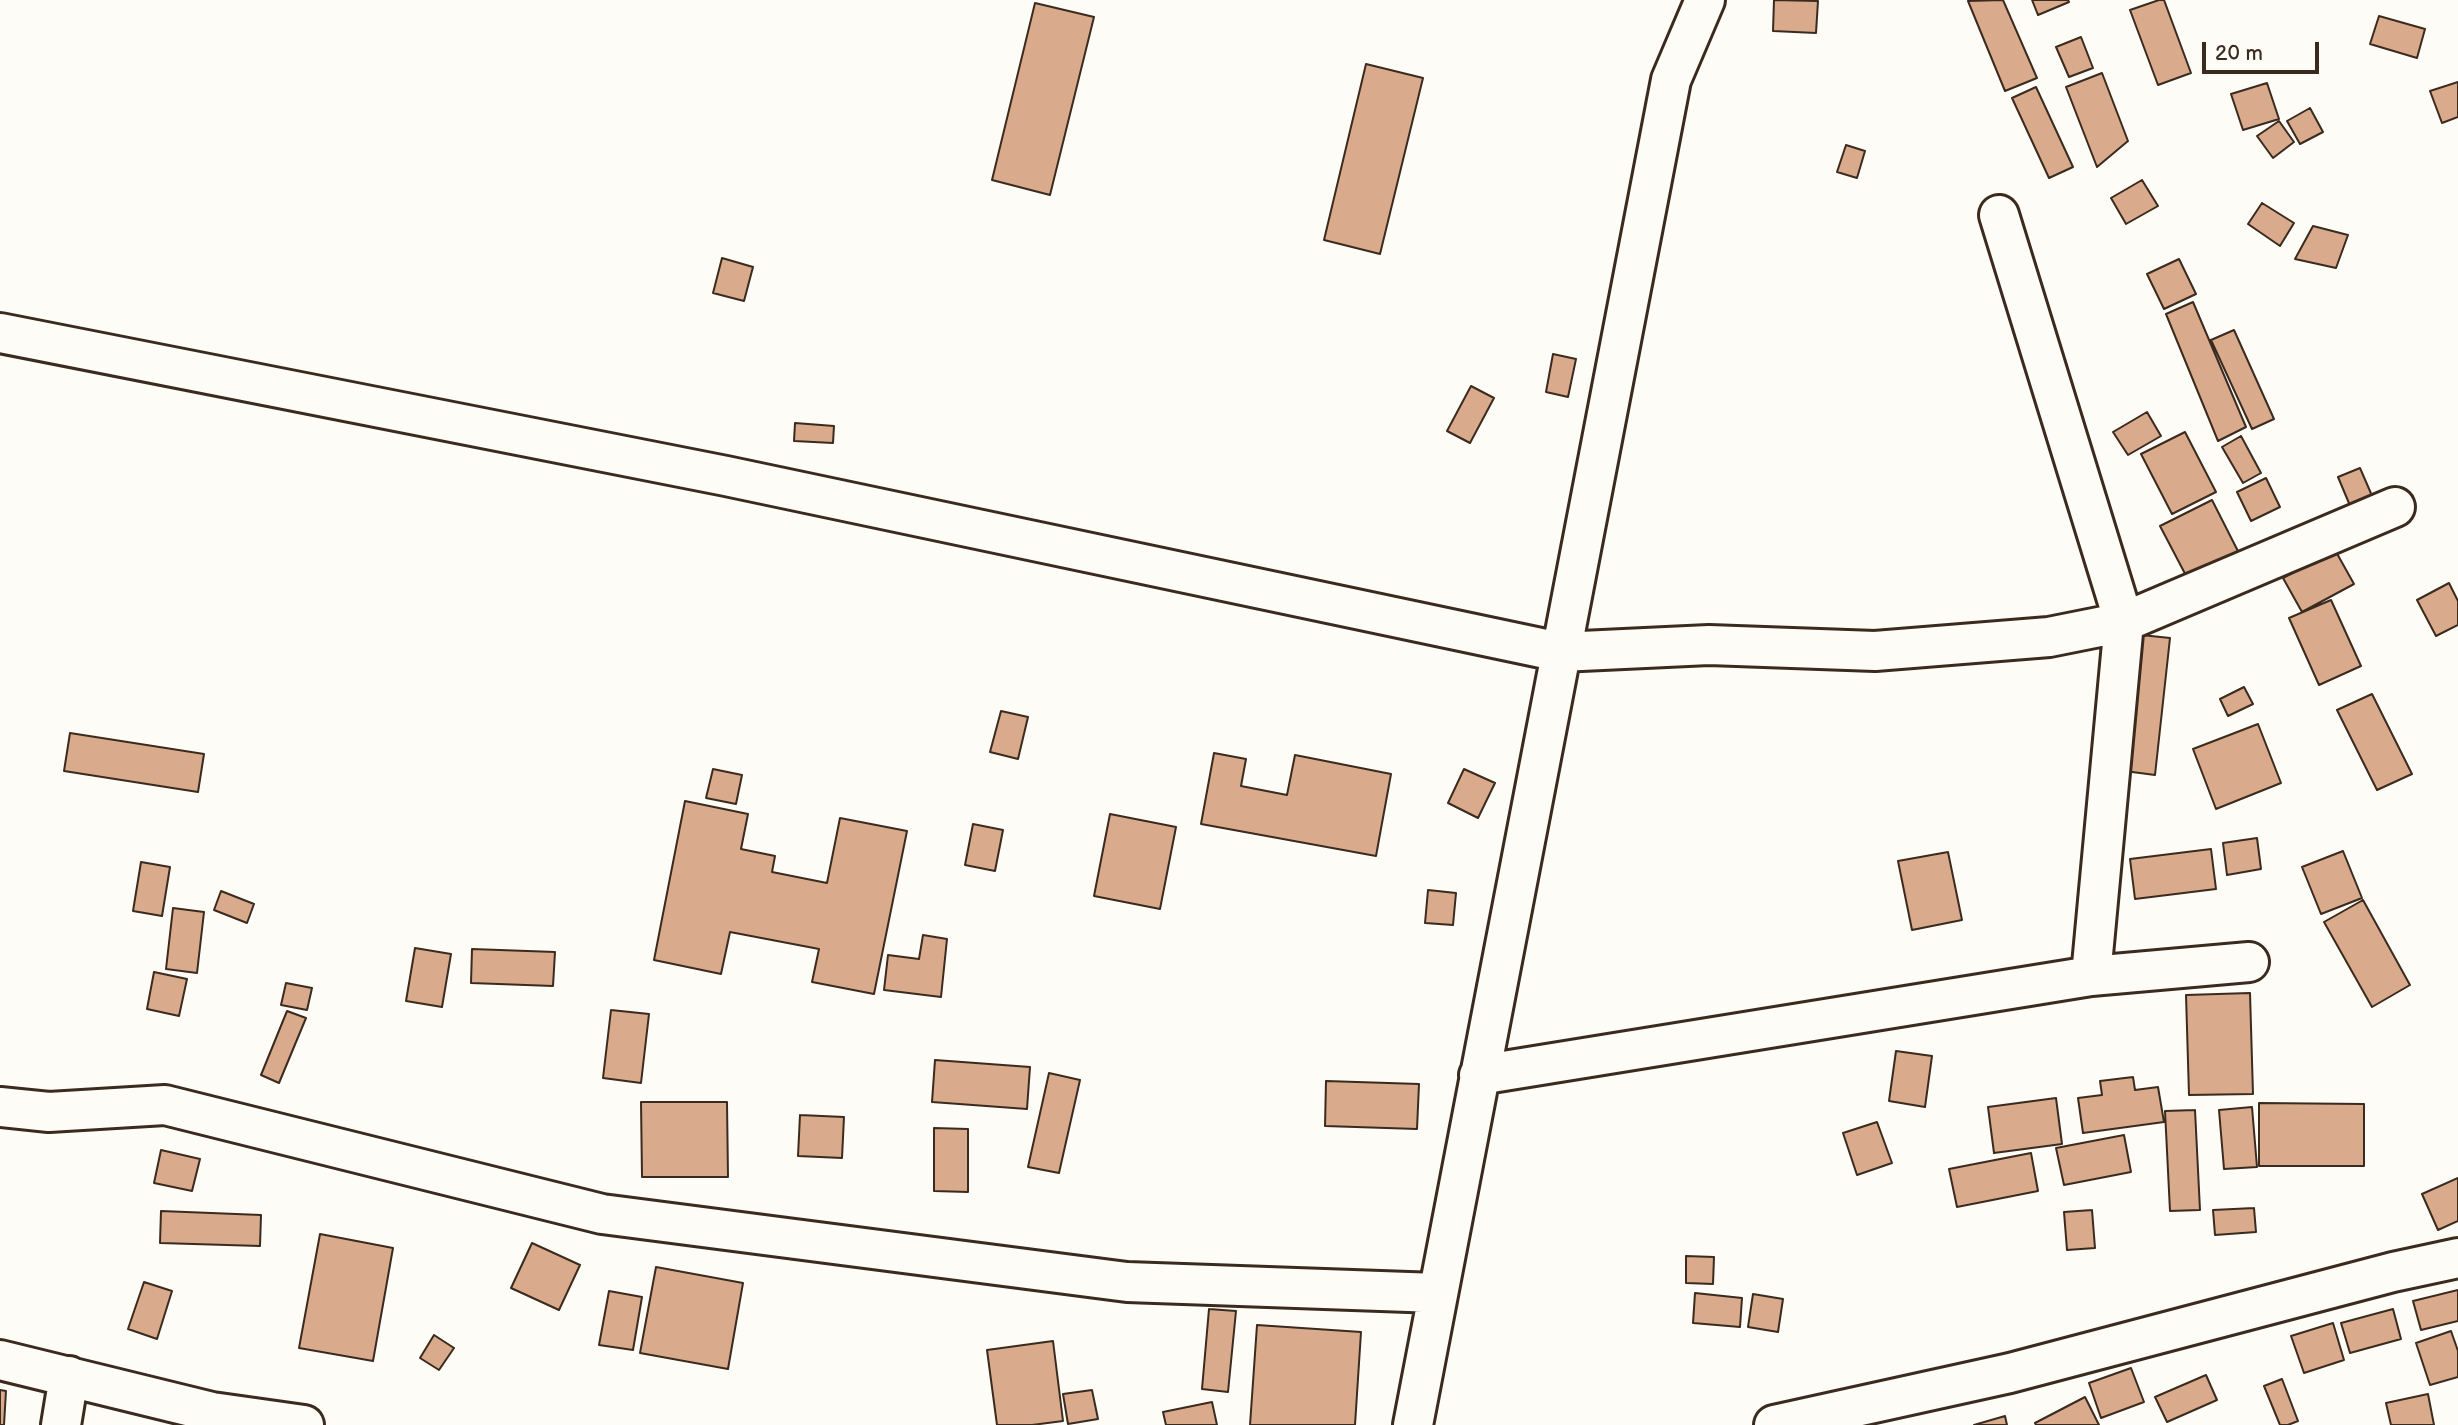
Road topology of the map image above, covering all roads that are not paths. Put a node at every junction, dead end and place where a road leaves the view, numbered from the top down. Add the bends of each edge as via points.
1 (1705, 0) edge
2 (1999, 215) dead end
3 (0, 333) edge
4 (2395, 507) dead end
5 (2124, 622) junction
6 (1560, 652) junction
7 (2249, 962) dead end
8 (2091, 976) junction
9 (1479, 1075) junction
10 (0, 1108) edge
11 (2458, 1258) edge
12 (1437, 1293) junction
13 (0, 1360) edge
14 (69, 1376) junction
15 (203, 1418) edge
16 (61, 1425) edge
17 (304, 1425) edge
18 (1413, 1425) edge
19 (1774, 1425) edge

1 - 6 street via 1671,80
2 - 5 street
3 - 6 street via 713,474
4 - 5 street
5 - 6 street via 2049,636 1875,651 1709,646
5 - 8 street
6 - 9 street
7 - 8 street
8 - 9 street
9 - 12 street
10 - 12 street via 48,1112 165,1105 602,1213 1127,1282
11 - 19 street via 2010,1373
12 - 18 street
13 - 14 street
14 - 15 street
14 - 16 street
15 - 17 street

